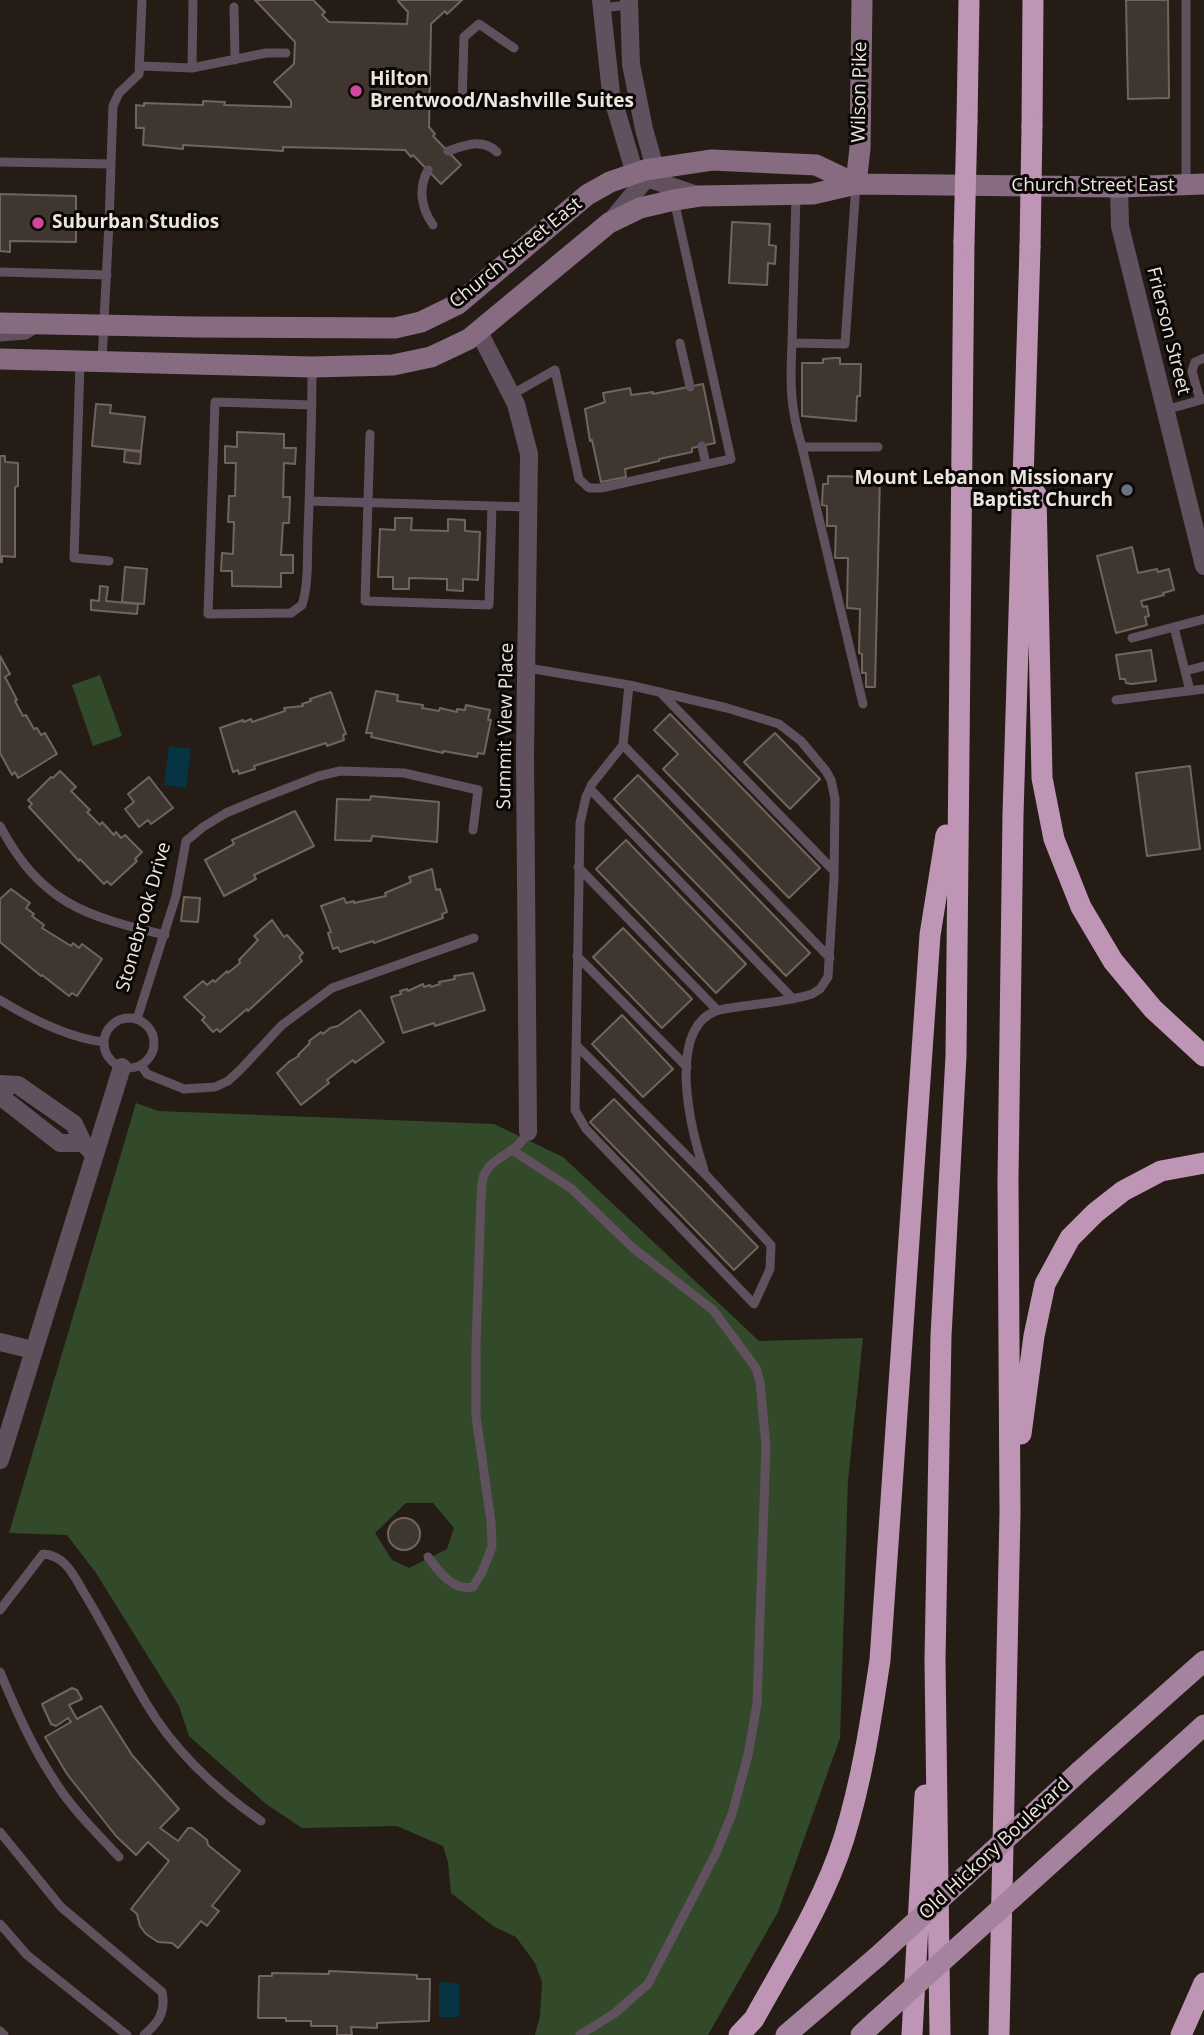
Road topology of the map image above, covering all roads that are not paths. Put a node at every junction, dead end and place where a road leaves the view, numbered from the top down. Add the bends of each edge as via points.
1 (142, 0) edge
2 (193, 0) edge
3 (862, 0) edge
4 (969, 0) edge
5 (1033, 0) edge
6 (1186, 0) edge
7 (629, 3) edge
8 (601, 4) edge
9 (234, 7) dead end
10 (514, 48) dead end
11 (286, 53) dead end
12 (235, 60) junction
13 (141, 66) junction
14 (192, 68) junction
15 (462, 104) dead end
16 (447, 151) dead end
17 (497, 152) dead end
18 (0, 162) edge
19 (111, 164) junction
20 (428, 170) dead end
21 (646, 173) junction
22 (856, 184) junction
23 (1195, 185) edge
24 (1119, 187) junction
25 (796, 194) junction
26 (701, 196) junction
27 (674, 200) junction
28 (109, 223) junction
29 (609, 223) junction
30 (161, 224) dead end
31 (433, 225) dead end
32 (1030, 247) junction
33 (0, 272) edge
34 (107, 275) junction
35 (0, 323) edge
36 (40, 324) junction
37 (105, 325) junction
38 (479, 332) junction
39 (0, 337) edge
40 (680, 343) dead end
41 (792, 343) junction
42 (1204, 358) edge
43 (0, 359) edge
44 (80, 361) junction
45 (102, 361) junction
46 (312, 367) junction
47 (690, 387) dead end
48 (511, 395) junction
49 (1202, 400) edge
50 (312, 405) junction
51 (1165, 410) junction
52 (370, 434) dead end
53 (702, 446) dead end
54 (802, 447) junction
55 (878, 447) dead end
56 (706, 464) junction
57 (309, 501) junction
58 (368, 502) junction
59 (492, 506) junction
60 (530, 507) junction
61 (109, 561) dead end
62 (1204, 566) edge
63 (1204, 620) edge
64 (1174, 627) junction
65 (1132, 638) dead end
66 (1204, 666) edge
67 (528, 668) junction
68 (1185, 671) junction
69 (628, 685) junction
70 (1204, 689) edge
71 (1190, 691) junction
72 (660, 692) junction
73 (1116, 700) dead end
74 (863, 704) dead end
75 (623, 745) junction
76 (957, 771) junction
77 (590, 789) junction
78 (0, 826) edge
79 (472, 831) dead end
80 (578, 867) junction
81 (834, 871) junction
82 (165, 935) junction
83 (474, 938) dead end
84 (576, 956) junction
85 (830, 958) junction
86 (793, 999) junction
87 (0, 1000) edge
88 (717, 1010) junction
89 (137, 1019) junction
90 (103, 1042) junction
91 (576, 1045) junction
92 (1204, 1056) edge
93 (141, 1065) junction
94 (122, 1067) junction
95 (687, 1067) junction
96 (1, 1084) edge
97 (527, 1132) joint
98 (89, 1149) junction
99 (513, 1150) junction
100 (1204, 1163) edge
101 (706, 1175) junction
102 (0, 1342) edge
103 (33, 1350) junction
104 (0, 1460) edge
105 (1010, 1513) junction
106 (429, 1557) dead end
107 (0, 1610) edge
108 (935, 1660) junction
109 (1204, 1661) edge
110 (0, 1672) edge
111 (1204, 1726) edge
112 (261, 1821) dead end
113 (0, 1832) edge
114 (119, 1857) dead end
115 (0, 1924) edge
116 (1204, 1983) edge
117 (869, 2028) edge
118 (0, 2031) edge
119 (4, 2035) edge
120 (127, 2035) edge
121 (144, 2035) edge
122 (580, 2035) edge
123 (739, 2035) edge
124 (786, 2035) edge
125 (912, 2035) edge
126 (940, 2035) edge
127 (999, 2035) edge
128 (1181, 2035) edge

1 - 13 lane
2 - 14 lane
3 - 22 main road, Wilson Pike
4 - 76 highway, bridge
5 - 32 highway, bridge
6 - 23 lane
7 - 8 lane
7 - 21 street via 631,64
8 - 21 street via 611,93
9 - 12 lane
10 - 15 lane via 479,24 464,37
11 - 12 lane
12 - 14 lane
13 - 14 lane
13 - 19 lane via 113,106
16 - 17 lane via 472,143 487,144
18 - 19 lane
19 - 28 lane
20 - 31 lane via 422,199
21 - 22 main road, Church Street East via 712,160 816,164
21 - 26 street
21 - 29 street
21 - 37 main road, Church Street East via 587,195 458,304 421,322 365,329
22 - 24 main road, Church Street East
22 - 25 main road, Church Street East
22 - 41 lane via 845,344
23 - 24 main road, Church Street East
24 - 51 street, Frierson Street via 1120,226
25 - 26 main road, Church Street East
25 - 41 lane
26 - 27 main road, Church Street East
27 - 29 main road, Church Street East via 639,208
27 - 56 lane via 731,459
28 - 30 lane
28 - 34 lane
29 - 38 main road, Church Street East
32 - 92 highway via 1042,778 1054,838 1081,907 1113,961 1153,1009
32 - 105 highway via 1013,815
33 - 34 lane
34 - 37 lane
35 - 36 main road, Church Street East
36 - 37 main road, Church Street East
36 - 39 lane via 31,333
37 - 45 lane
38 - 46 main road, Church Street East via 447,351 413,362
38 - 48 street, Summit View Place
40 - 47 lane
41 - 54 lane via 789,389
42 - 49 lane via 1195,362 1192,371
43 - 44 main road, Church Street East
44 - 45 main road, Church Street East
44 - 61 lane via 74,558
45 - 46 main road, Church Street East
46 - 50 lane
48 - 56 lane via 555,370 579,480 595,489
48 - 60 street, Summit View Place via 528,445
49 - 51 lane
50 - 57 lane
50 - 57 lane via 215,402 208,614 279,614 301,607
51 - 62 street, Frierson Street
52 - 58 lane
53 - 56 lane
54 - 55 lane
54 - 74 lane
57 - 58 lane
58 - 59 lane
58 - 59 lane via 365,601 489,604
59 - 60 lane
60 - 67 street, Summit View Place
63 - 64 lane
64 - 65 lane
64 - 68 lane
66 - 68 lane
67 - 69 lane
67 - 97 street, Summit View Place
68 - 71 lane
69 - 72 lane
69 - 75 lane
70 - 71 lane
71 - 73 lane
72 - 81 lane
72 - 81 lane via 771,720 801,741 826,771 834,790
75 - 77 lane
75 - 85 lane
76 - 108 highway via 956,1056 941,1336
76 - 123 highway via 930,935 880,1660 864,1763 844,1839 818,1901 754,2019
77 - 80 lane via 580,823
77 - 86 lane
78 - 82 lane via 31,874 67,904 108,922
79 - 82 lane, Stonebrook Drive via 478,790 382,771 319,776 226,813 186,841
80 - 84 lane
80 - 88 lane
81 - 85 lane
82 - 89 lane, Stonebrook Drive
83 - 93 lane via 332,988 292,1016 240,1070 215,1087 184,1090 148,1074
84 - 91 lane
84 - 95 lane
85 - 86 lane via 828,977 820,989
86 - 88 lane
87 - 90 lane via 30,1019
88 - 95 lane via 691,1035
89 - 90 lane, Stonebrook Drive via 116,1021
89 - 93 lane, Stonebrook Drive via 148,1025 155,1040 151,1056
90 - 94 lane via 108,1058
91 - 101 lane
91 - 101 lane via 575,1110 586,1129 754,1304 770,1269 771,1245
93 - 94 lane
94 - 98 street
95 - 101 lane via 691,1124
96 - 98 street via 5,1100 60,1143
97 - 99 lane
98 - 103 street via 75,1224
99 - 106 lane via 491,1165 484,1176 481,1198 477,1416 492,1547 472,1587 454,1585
99 - 122 lane via 572,1189 633,1248 713,1310 756,1368 766,1446 757,1704 732,1814 648,1984 615,2014
100 - 105 highway via 1161,1171 1123,1191 1070,1238 1045,1284
102 - 103 street
103 - 104 street
105 - 127 highway
107 - 112 lane via 43,1553 55,1554 69,1568 147,1705 183,1754 226,1797
108 - 125 highway
108 - 126 highway
109 - 124 main road, Old Hickory Boulevard, bridge
110 - 114 lane via 56,1784
111 - 117 main road, bridge
113 - 121 lane via 61,1908 162,1992 162,2014
115 - 120 lane via 27,1955
116 - 128 highway
118 - 119 lane

